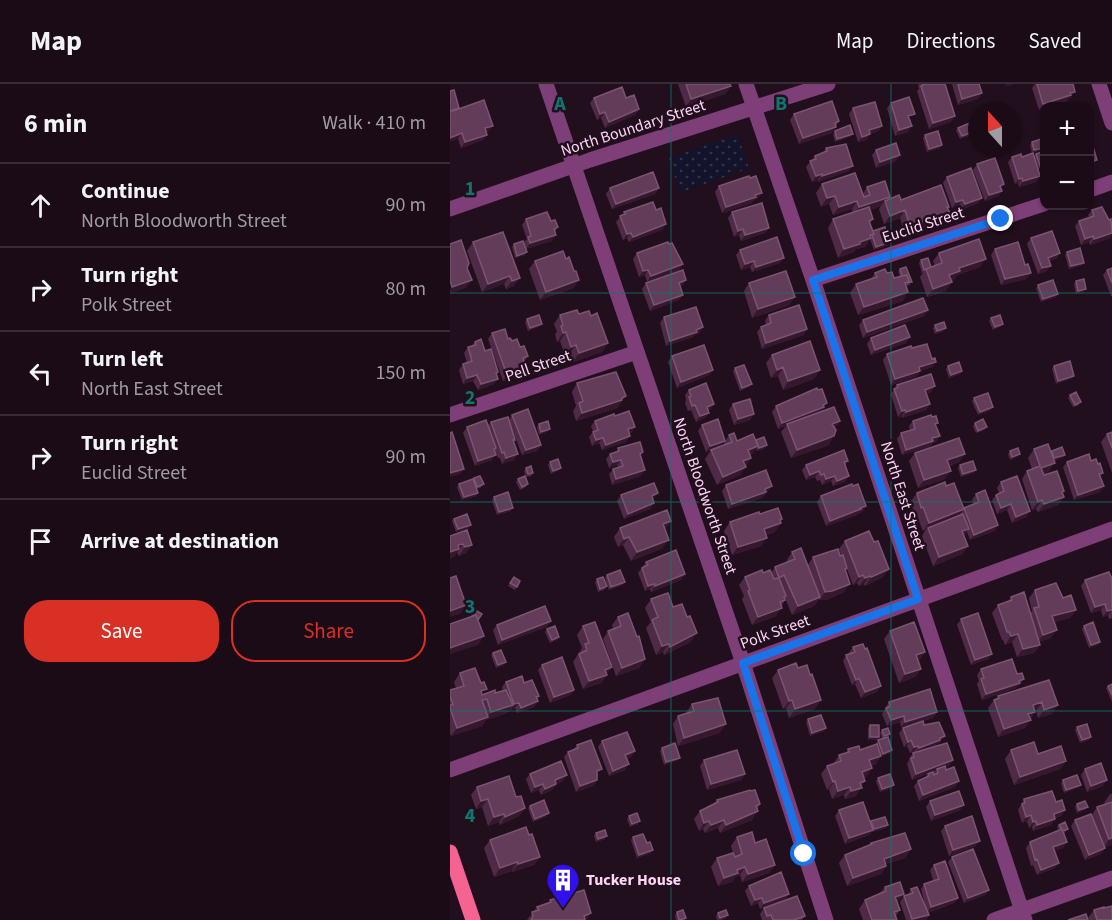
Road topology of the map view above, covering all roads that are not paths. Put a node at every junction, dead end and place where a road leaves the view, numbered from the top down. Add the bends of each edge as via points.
1 (546, 84) edge
2 (746, 84) edge
3 (828, 84) edge
4 (1100, 84) edge
5 (754, 108) junction
6 (1112, 123) edge
7 (575, 165) junction
8 (1112, 182) edge
9 (1094, 188) edge
10 (1040, 205) edge
11 (450, 209) edge
12 (813, 280) junction
13 (637, 352) junction
14 (450, 415) edge
15 (1112, 529) edge
16 (918, 599) junction
17 (743, 663) junction
18 (450, 770) edge
19 (450, 852) edge
20 (1112, 878) edge
21 (1023, 915) edge
22 (472, 920) edge
23 (825, 920) edge
24 (994, 920) edge

1 - 7 street, North Bloodworth Street
2 - 5 street, North East Street
3 - 5 street, North Boundary Street
4 - 6 street
5 - 7 street, North Boundary Street
5 - 12 street, North East Street
7 - 11 street, North Boundary Street
7 - 13 street, North Bloodworth Street
8 - 9 street
10 - 12 street, Euclid Street
12 - 16 street, North East Street
13 - 14 street, Pell Street
13 - 17 street, North Bloodworth Street
15 - 16 street, Polk Street
16 - 17 street, Polk Street
16 - 21 street, North East Street
17 - 18 street, Polk Street
17 - 23 street, North Bloodworth Street
19 - 22 main road
20 - 21 street
21 - 24 street

